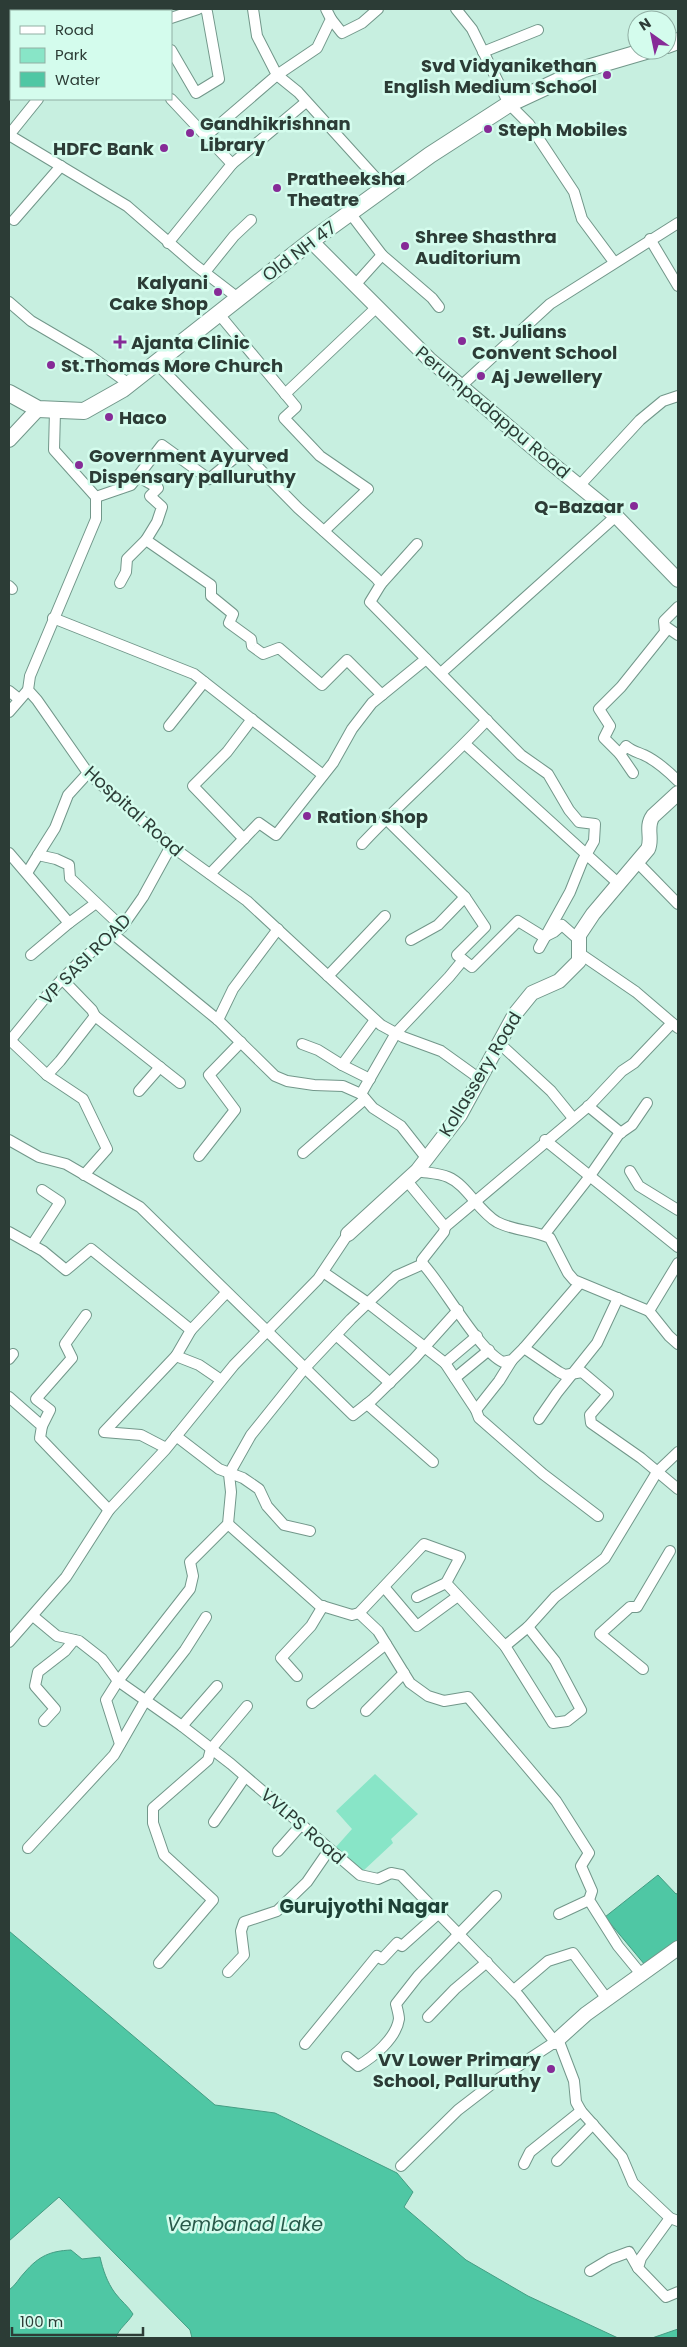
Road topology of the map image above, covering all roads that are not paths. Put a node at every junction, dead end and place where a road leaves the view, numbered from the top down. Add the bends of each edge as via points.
1 (198, 9) edge
2 (205, 9) edge
3 (253, 9) edge
4 (326, 9) edge
5 (378, 9) edge
6 (456, 9) edge
7 (172, 18) edge
8 (331, 19) junction
9 (538, 30) dead end
10 (172, 52) edge
11 (483, 52) junction
12 (627, 56) edge
13 (277, 75) junction
14 (37, 100) edge
15 (172, 100) edge
16 (306, 102) junction
17 (509, 104) junction
18 (9, 135) edge
19 (206, 136) junction
20 (232, 164) junction
21 (61, 166) junction
22 (385, 188) junction
23 (350, 213) junction
24 (14, 220) dead end
25 (251, 220) dead end
26 (678, 222) edge
27 (650, 239) junction
28 (311, 241) junction
29 (168, 243) junction
30 (382, 255) junction
31 (614, 262) junction
32 (204, 272) junction
33 (355, 285) junction
34 (678, 286) edge
35 (238, 298) junction
36 (9, 302) edge
37 (377, 307) junction
38 (439, 307) dead end
39 (218, 314) junction
40 (156, 363) junction
41 (129, 384) junction
42 (461, 386) junction
43 (9, 393) edge
44 (285, 394) junction
45 (678, 396) edge
46 (38, 409) junction
47 (55, 411) junction
48 (9, 440) edge
49 (242, 452) junction
50 (137, 476) junction
51 (580, 485) junction
52 (96, 497) junction
53 (616, 516) junction
54 (324, 531) junction
55 (146, 540) junction
56 (417, 544) dead end
57 (678, 580) edge
58 (120, 583) dead end
59 (381, 584) junction
60 (678, 607) edge
61 (53, 618) junction
62 (664, 626) junction
63 (678, 635) edge
64 (426, 659) junction
65 (441, 673) junction
66 (204, 682) junction
67 (28, 690) junction
68 (9, 691) edge
69 (382, 695) junction
70 (19, 700) junction
71 (9, 712) edge
72 (252, 719) junction
73 (487, 720) junction
74 (169, 726) dead end
75 (465, 744) junction
76 (620, 754) junction
77 (633, 772) dead end
78 (88, 774) junction
79 (323, 775) junction
80 (678, 781) edge
81 (678, 793) edge
82 (386, 818) junction
83 (244, 839) junction
84 (362, 844) dead end
85 (171, 846) junction
86 (9, 853) edge
87 (38, 855) junction
88 (587, 855) junction
89 (637, 862) junction
90 (27, 873) junction
91 (210, 874) junction
92 (619, 884) junction
93 (465, 897) junction
94 (96, 903) junction
95 (678, 904) edge
96 (385, 916) dead end
97 (69, 923) junction
98 (278, 929) junction
99 (117, 931) junction
100 (544, 937) junction
101 (411, 940) dead end
102 (579, 946) junction
103 (539, 948) dead end
104 (31, 955) dead end
105 (463, 960) junction
106 (328, 976) junction
107 (62, 980) junction
108 (95, 1016) junction
109 (218, 1020) junction
110 (375, 1020) junction
111 (675, 1026) edge
112 (396, 1033) junction
113 (9, 1041) edge
114 (241, 1042) junction
115 (499, 1043) junction
116 (302, 1044) dead end
117 (342, 1065) junction
118 (160, 1067) junction
119 (47, 1075) junction
120 (370, 1079) junction
121 (480, 1079) junction
122 (180, 1083) dead end
123 (139, 1090) dead end
124 (363, 1096) junction
125 (647, 1103) dead end
126 (588, 1106) junction
127 (573, 1118) junction
128 (621, 1132) junction
129 (9, 1140) edge
130 (545, 1140) junction
131 (303, 1153) dead end
132 (199, 1156) dead end
133 (427, 1159) junction
134 (417, 1171) junction
135 (630, 1171) dead end
136 (84, 1175) junction
137 (590, 1176) junction
138 (407, 1181) junction
139 (42, 1190) dead end
140 (475, 1203) junction
141 (678, 1210) edge
142 (445, 1227) junction
143 (9, 1232) edge
144 (348, 1234) joint
145 (544, 1235) junction
146 (32, 1245) junction
147 (678, 1247) edge
148 (423, 1264) junction
149 (677, 1267) edge
150 (323, 1272) junction
151 (580, 1284) junction
152 (226, 1293) junction
153 (618, 1298) junction
154 (368, 1303) junction
155 (458, 1310) junction
156 (649, 1311) junction
157 (86, 1315) dead end
158 (191, 1330) junction
159 (266, 1332) junction
160 (336, 1334) junction
161 (477, 1336) junction
162 (678, 1344) edge
163 (424, 1347) junction
164 (524, 1348) junction
165 (489, 1350) junction
166 (176, 1356) junction
167 (512, 1360) junction
168 (446, 1363) junction
169 (304, 1369) junction
170 (573, 1373) junction
171 (455, 1378) junction
172 (221, 1380) junction
173 (390, 1382) junction
174 (9, 1397) edge
175 (368, 1404) junction
176 (476, 1410) junction
177 (539, 1420) dead end
178 (42, 1426) junction
179 (176, 1436) junction
180 (166, 1448) junction
181 (678, 1452) edge
182 (433, 1462) dead end
183 (657, 1472) junction
184 (229, 1474) junction
185 (678, 1489) edge
186 (109, 1510) junction
187 (598, 1516) dead end
188 (228, 1524) junction
189 (310, 1531) dead end
190 (670, 1551) dead end
191 (446, 1583) junction
192 (384, 1587) junction
193 (458, 1596) junction
194 (416, 1598) dead end
195 (323, 1606) junction
196 (359, 1613) junction
197 (33, 1616) junction
198 (206, 1617) dead end
199 (528, 1627) junction
200 (74, 1640) junction
201 (9, 1642) edge
202 (386, 1644) junction
203 (505, 1646) junction
204 (642, 1668) dead end
205 (404, 1673) junction
206 (297, 1676) dead end
207 (118, 1681) junction
208 (217, 1686) dead end
209 (145, 1701) junction
210 (312, 1703) dead end
211 (247, 1706) dead end
212 (366, 1711) dead end
213 (44, 1721) dead end
214 (182, 1726) junction
215 (120, 1744) junction
216 (211, 1749) junction
217 (245, 1777) junction
218 (214, 1822) dead end
219 (301, 1825) junction
220 (28, 1848) dead end
221 (329, 1850) junction
222 (278, 1851) dead end
223 (496, 1896) dead end
224 (589, 1900) junction
225 (439, 1913) junction
226 (559, 1914) dead end
227 (460, 1934) junction
228 (678, 1948) edge
229 (159, 1962) dead end
230 (487, 1962) junction
231 (228, 1972) dead end
232 (642, 1974) junction
233 (514, 1990) junction
234 (607, 1999) junction
235 (428, 2017) dead end
236 (557, 2040) junction
237 (305, 2044) dead end
238 (347, 2057) dead end
239 (581, 2111) junction
240 (593, 2124) junction
241 (556, 2161) dead end
242 (524, 2164) dead end
243 (401, 2166) dead end
244 (674, 2220) edge
245 (638, 2268) junction
246 (590, 2271) dead end
247 (678, 2292) edge

1 - 7 street
2 - 10 street via 219,79 196,93
3 - 13 street via 257,36
4 - 8 street
5 - 8 street via 362,23 342,33
6 - 11 street via 472,29
8 - 13 street via 317,48
9 - 11 street
11 - 17 street
12 - 17 main road, Old NH 47 via 584,68
13 - 16 street
13 - 19 street
14 - 18 street
15 - 19 street
16 - 20 street
16 - 22 street
17 - 22 main road, Old NH 47
17 - 31 street via 534,131 574,192 582,219
18 - 21 street
19 - 20 street
20 - 29 street
21 - 24 street
21 - 29 street via 127,206
22 - 23 main road, Old NH 47
23 - 28 main road, Old NH 47
23 - 30 street
25 - 32 street
26 - 27 street
27 - 31 street
27 - 34 street
28 - 33 street, Perumpadappu Road
28 - 35 main road, Old NH 47
29 - 32 street
30 - 33 street
30 - 38 street
31 - 42 street via 535,316
32 - 35 street
33 - 37 street, Perumpadappu Road
35 - 39 main road, Old NH 47
36 - 41 street via 31,321 89,355
37 - 42 street, Perumpadappu Road
37 - 44 street
39 - 40 main road, Old NH 47
39 - 44 street
40 - 41 main road, Old NH 47
40 - 49 street
41 - 47 main road, Old NH 47 via 84,411
42 - 51 street, Perumpadappu Road
43 - 46 main road, Old NH 47
44 - 54 street via 296,407 284,418 320,456 368,489
45 - 51 street via 663,401 640,420
46 - 47 main road, Old NH 47
46 - 48 street
47 - 52 street via 54,450
49 - 50 street via 209,479 162,445
49 - 54 street
50 - 52 street via 131,485
50 - 55 street via 158,488 150,496 162,507 158,522
51 - 53 street, Perumpadappu Road
52 - 61 street via 96,519
53 - 57 street, Perumpadappu Road
53 - 65 street
54 - 59 street
55 - 58 street via 128,559
55 - 69 street via 211,585 211,596 233,614 228,623 250,639 252,646 263,654 279,648 322,685 347,660
56 - 59 street
59 - 64 street via 370,602
60 - 62 street via 664,621
61 - 66 street via 194,674
61 - 67 street via 30,676
62 - 63 street
62 - 76 street via 665,632 599,709 610,726 604,738
64 - 65 street
64 - 69 street
65 - 73 street
66 - 72 street
66 - 74 street
67 - 70 street
67 - 78 street, Hospital Road
68 - 70 street
69 - 79 street via 352,729
70 - 71 street
72 - 79 street
72 - 83 street via 227,752 193,786
73 - 75 street
73 - 88 street via 521,755 548,774 568,810 579,822 595,824 594,841
75 - 82 street
75 - 88 street
76 - 77 street
76 - 80 street via 626,746 634,753 644,754 659,766 664,766
78 - 85 street, Hospital Road
78 - 87 street via 68,795 55,828
79 - 83 street via 276,834 259,823
81 - 89 street, Kollassery Road via 650,820 650,844
82 - 84 street
82 - 93 street
83 - 91 street
85 - 91 street, Hospital Road
85 - 99 street, VP SASI ROAD via 142,898
86 - 90 street
87 - 90 street
87 - 94 street via 69,864 70,878
88 - 92 street
88 - 100 street
89 - 92 street, Kollassery Road
89 - 95 street
90 - 97 street
91 - 98 street, Hospital Road via 247,900
92 - 102 street, Kollassery Road via 579,935
93 - 101 street via 438,926
93 - 105 street via 484,927 457,955
94 - 97 street
94 - 99 street
96 - 106 street
97 - 104 street
98 - 106 street, Hospital Road
98 - 109 street via 233,989
99 - 107 street, VP SASI ROAD
99 - 109 street
100 - 102 street via 562,925
100 - 103 street
100 - 105 street via 518,921 472,967
102 - 111 street
102 - 115 street, Kollassery Road via 579,962 559,981 532,993 514,1014
105 - 112 street
106 - 110 street, Hospital Road
107 - 108 street
107 - 113 street, VP SASI ROAD
108 - 118 street
108 - 119 street
109 - 114 street
110 - 112 street, Hospital Road
110 - 117 street
111 - 126 street via 622,1071
112 - 120 street
112 - 121 street, Hospital Road via 442,1050
113 - 119 street
114 - 124 street via 275,1076 314,1085 343,1086
114 - 132 street via 209,1075 235,1110
115 - 121 street, Kollassery Road
115 - 127 street via 550,1091
116 - 117 street
117 - 120 street
118 - 122 street
118 - 123 street
119 - 136 street via 83,1099 107,1149
120 - 124 street
121 - 133 street, Kollassery Road via 460,1115
124 - 131 street
124 - 133 street via 373,1108 401,1126
125 - 128 street via 632,1125
126 - 127 street
126 - 128 street
127 - 130 street
128 - 137 street
129 - 136 street
130 - 137 street
130 - 140 street
133 - 134 street, Kollassery Road
134 - 138 street, Kollassery Road
134 - 140 street via 454,1180
135 - 141 street via 639,1186
136 - 152 street via 140,1207
137 - 145 street
137 - 147 street
138 - 142 street
138 - 144 street, Kollassery Road
139 - 146 street via 60,1202
140 - 142 street
140 - 145 street via 507,1227
142 - 148 street via 422,1260
143 - 146 street
144 - 150 street
145 - 151 street via 553,1242 568,1274
146 - 158 street via 66,1270 90,1249
148 - 154 street via 396,1276
148 - 155 street
149 - 156 street
150 - 154 street
150 - 159 street
151 - 153 street
151 - 164 street
152 - 158 street
152 - 159 street
153 - 156 street
153 - 170 street via 597,1343
154 - 160 street
154 - 163 street
155 - 161 street
155 - 163 street
156 - 162 street
157 - 178 street via 65,1344 72,1358 36,1399 50,1410
158 - 166 street
159 - 169 street
159 - 172 street
160 - 169 street
160 - 173 street
161 - 165 street
161 - 168 street
163 - 168 street
163 - 173 street
164 - 167 street
164 - 170 street via 559,1372
165 - 167 street via 500,1361
165 - 171 street
166 - 172 street
166 - 180 street via 104,1432 141,1435
167 - 176 street
168 - 171 street
169 - 175 street via 353,1415
169 - 184 street via 251,1435
170 - 177 street
170 - 183 street via 582,1372 608,1394 588,1417 595,1428
171 - 176 street
172 - 179 street
173 - 175 street
174 - 178 street
175 - 182 street
176 - 187 street via 479,1418 543,1474
178 - 186 street via 40,1438
179 - 180 street
179 - 184 street
180 - 186 street
181 - 183 street
183 - 185 street
183 - 199 street via 606,1558 555,1597
184 - 188 street
184 - 189 street via 243,1478 259,1489 267,1506 284,1525
186 - 197 street via 66,1576
188 - 195 street
188 - 207 street via 190,1562 193,1576 190,1589
190 - 204 street via 637,1607 630,1607 600,1634
191 - 192 street via 460,1557 424,1544
191 - 193 street
191 - 194 street
192 - 193 street via 417,1626
192 - 196 street
193 - 203 street
195 - 196 street via 352,1615
195 - 206 street via 311,1626 281,1658
196 - 202 street via 378,1631
197 - 200 street, VVLPS Road via 57,1636
197 - 201 street
198 - 209 street
199 - 203 street
199 - 203 street via 555,1661 581,1710 567,1721 553,1723
200 - 207 street, VVLPS Road via 102,1659
200 - 213 street via 38,1672 34,1686 55,1709
202 - 205 street
202 - 210 street
205 - 212 street
205 - 224 street via 410,1683 428,1696 444,1701 468,1697 556,1801 589,1853 580,1866 592,1891
207 - 209 street, VVLPS Road
207 - 215 street via 106,1700
208 - 214 street
209 - 214 street, VVLPS Road
209 - 215 street
211 - 216 street
214 - 216 street, VVLPS Road
215 - 220 street via 114,1755
216 - 217 street, VVLPS Road
216 - 229 street via 208,1760 153,1808 153,1823 164,1855 213,1900
217 - 218 street
217 - 219 street, VVLPS Road
219 - 221 street, VVLPS Road
219 - 222 street
221 - 225 street, VVLPS Road via 360,1875 378,1879 391,1873 401,1875
221 - 231 street via 307,1882 277,1911 244,1922 241,1931 244,1955
223 - 227 street
224 - 226 street
224 - 232 street via 618,1946
225 - 227 street, VVLPS Road
225 - 237 street via 402,1946 397,1943 382,1959 377,1956
227 - 230 street, VVLPS Road
227 - 238 street via 418,1976 396,2004 399,2019 391,2037 371,2058 358,2066
228 - 232 street
230 - 233 street, VVLPS Road
230 - 235 street via 454,1989
232 - 234 street
233 - 234 street via 548,1961 572,1953
233 - 236 street, VVLPS Road
234 - 236 street
236 - 239 street, VVLPS Road via 574,2081 576,2102
236 - 243 street via 458,2110
239 - 240 street
239 - 242 street via 530,2152
240 - 241 street
240 - 244 street via 622,2157 633,2183
244 - 245 street via 641,2258
245 - 246 street via 629,2252
245 - 247 street via 666,2297

